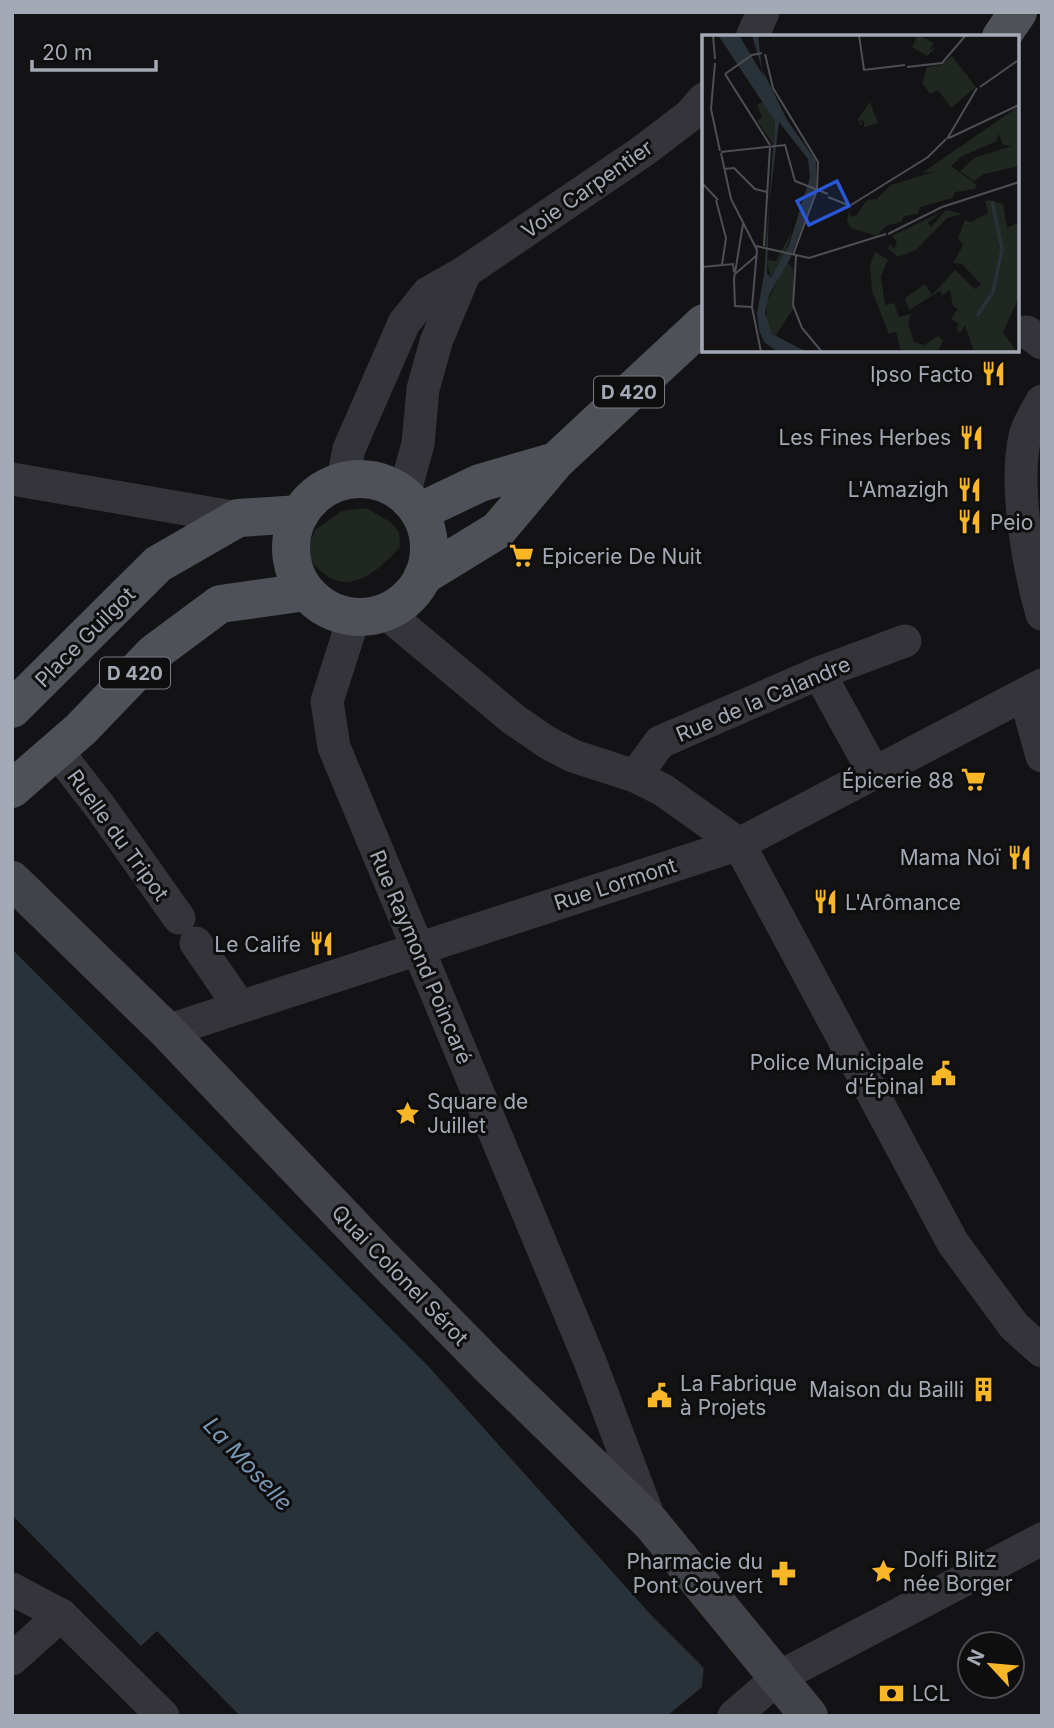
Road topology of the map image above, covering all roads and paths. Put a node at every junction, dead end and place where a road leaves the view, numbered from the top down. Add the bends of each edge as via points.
1 (764, 12) edge
2 (1018, 12) edge
3 (1031, 12) edge
4 (1042, 15) edge
5 (753, 35) edge
6 (1002, 35) edge
7 (702, 101) edge
8 (465, 272) junction
9 (702, 325) edge
10 (1019, 333) edge
11 (1042, 343) edge
12 (1042, 401) edge
13 (556, 461) junction
14 (12, 479) edge
15 (343, 480) junction
16 (412, 503) junction
17 (300, 514) junction
18 (238, 518) junction
19 (423, 576) junction
20 (306, 592) junction
21 (369, 614) junction
22 (1042, 614) edge
23 (905, 641) dead end
24 (819, 673) junction
25 (1033, 690) edge
26 (12, 709) edge
27 (57, 751) junction
28 (1042, 756) edge
29 (874, 773) junction
30 (635, 776) junction
31 (12, 789) edge
32 (739, 844) junction
33 (12, 880) edge
34 (418, 949) junction
35 (240, 1007) junction
36 (167, 1031) junction
37 (1042, 1351) edge
38 (650, 1522) junction
39 (1042, 1539) edge
40 (12, 1589) edge
41 (61, 1615) junction
42 (12, 1659) edge
43 (779, 1677) junction
44 (737, 1713) edge
45 (163, 1716) edge
46 (809, 1716) edge

1 - 5 street
2 - 6 main road
3 - 4 main road
7 - 8 street, Voie Carpentier via 643,152
8 - 15 street, Voie Carpentier via 428,293 404,323 349,449
8 - 16 street via 436,342 423,389
9 - 13 main road, D 420
10 - 11 street via 1027,332
12 - 22 street via 1026,433 1021,465 1029,568
13 - 16 main road, D 420
13 - 19 main road, D 420 via 498,530
14 - 18 street
15 - 16 main road via 386,484
15 - 17 main road via 318,493
16 - 19 main road via 429,543
17 - 18 main road, D 420
17 - 20 main road via 292,533 291,554
18 - 26 main road, Place Guilgot / D 420 via 158,564
19 - 21 main road via 401,604
20 - 21 main road via 336,613
20 - 27 main road, D 420 via 220,604 154,653
21 - 30 street via 413,637 548,743
21 - 34 street, Rue Raymond Poincaré via 327,701 334,747
23 - 24 street, Rue de la Calandre
24 - 29 street
24 - 30 street, Rue de la Calandre via 660,742
25 - 28 street
25 - 29 street, Rue Lormont
27 - 31 main road, D 420
27 - 35 street, Ruelle du Tripot
29 - 32 street, Rue Lormont
30 - 32 street via 663,790
32 - 34 street, Rue Lormont
32 - 37 street via 953,1243 1014,1326
33 - 36 street, Quai Colonel Sérot
34 - 35 street, Rue Lormont
34 - 38 street, Rue Raymond Poincaré via 591,1364
35 - 36 street, Rue Lormont
36 - 38 street, Quai Colonel Sérot via 407,1283
38 - 43 street, Quai Colonel Sérot
39 - 43 street
40 - 41 street
41 - 42 street
41 - 45 street
43 - 44 street
43 - 46 street, Quai Colonel Sérot

